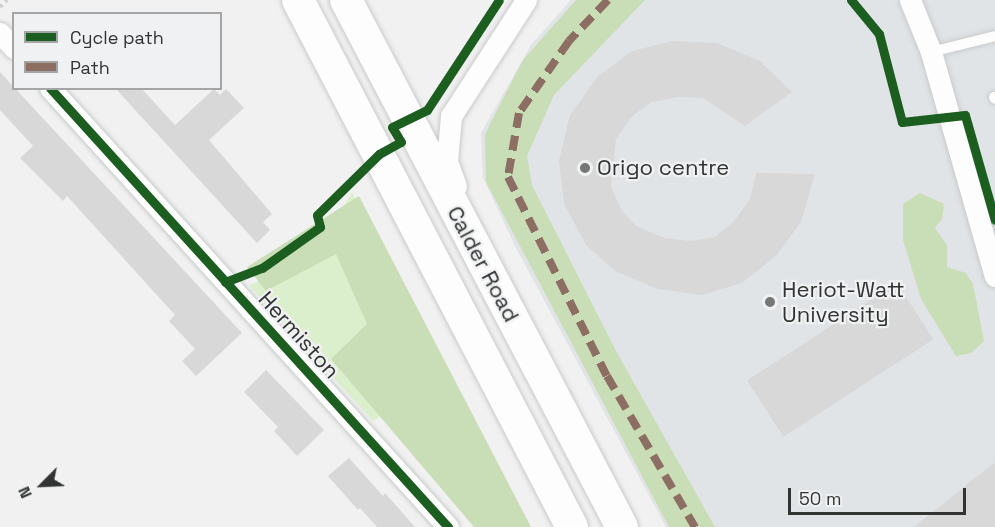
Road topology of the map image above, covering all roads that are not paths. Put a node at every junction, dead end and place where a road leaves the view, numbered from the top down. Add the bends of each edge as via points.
1 (298, 0) edge
2 (346, 0) edge
3 (526, 0) edge
4 (910, 0) edge
5 (0, 33) edge
6 (995, 36) edge
7 (12, 46) edge
8 (932, 52) junction
9 (52, 90) edge
10 (995, 276) edge
11 (491, 281) junction
12 (448, 527) edge
13 (572, 527) edge
14 (622, 527) edge

1 - 13 main road, Calder Road
2 - 11 main road, Calder Road
3 - 11 street via 451,116 447,161
4 - 8 street
5 - 7 street
6 - 8 lane
8 - 10 street
9 - 12 street, Hermiston
11 - 14 main road, Calder Road

